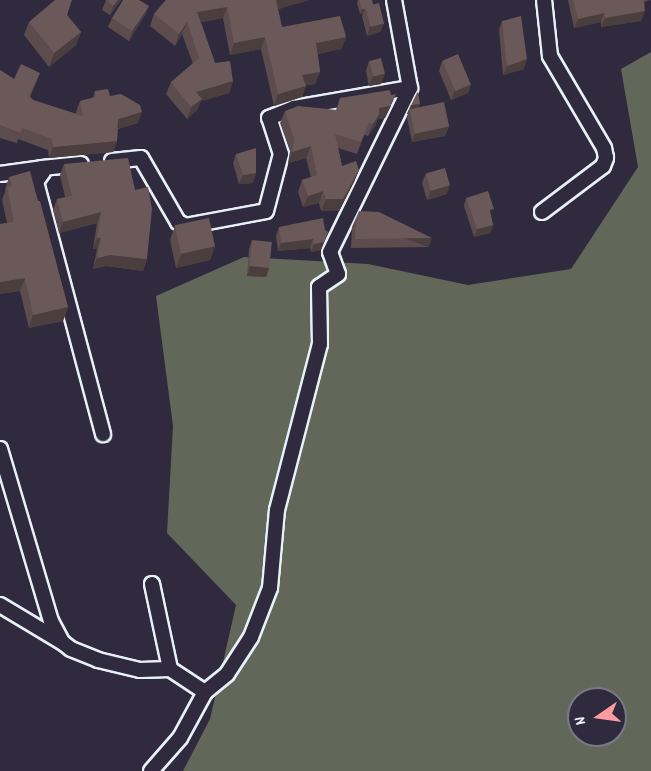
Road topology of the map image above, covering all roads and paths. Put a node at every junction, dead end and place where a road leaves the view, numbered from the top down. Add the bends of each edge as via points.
1 (394, 0) edge
2 (544, 0) edge
3 (410, 88) junction
4 (42, 168) junction
5 (0, 174) edge
6 (542, 212) dead end
7 (103, 434) dead end
8 (0, 449) edge
9 (152, 584) dead end
10 (0, 605) edge
11 (62, 642) junction
12 (170, 669) junction
13 (205, 692) junction
14 (151, 771) edge

1 - 3 street
2 - 6 street via 550,56 604,148 606,158 603,166
3 - 4 street via 294,108 269,118 281,154 266,211 186,226 178,222 141,158
3 - 13 street via 330,252 338,274 319,287 320,344 277,510 270,588 251,637 227,674
4 - 5 street
4 - 7 street via 36,182
8 - 11 street via 51,621
9 - 12 street
10 - 11 street
11 - 12 street via 98,660 140,670
12 - 13 street
13 - 14 street via 180,738

